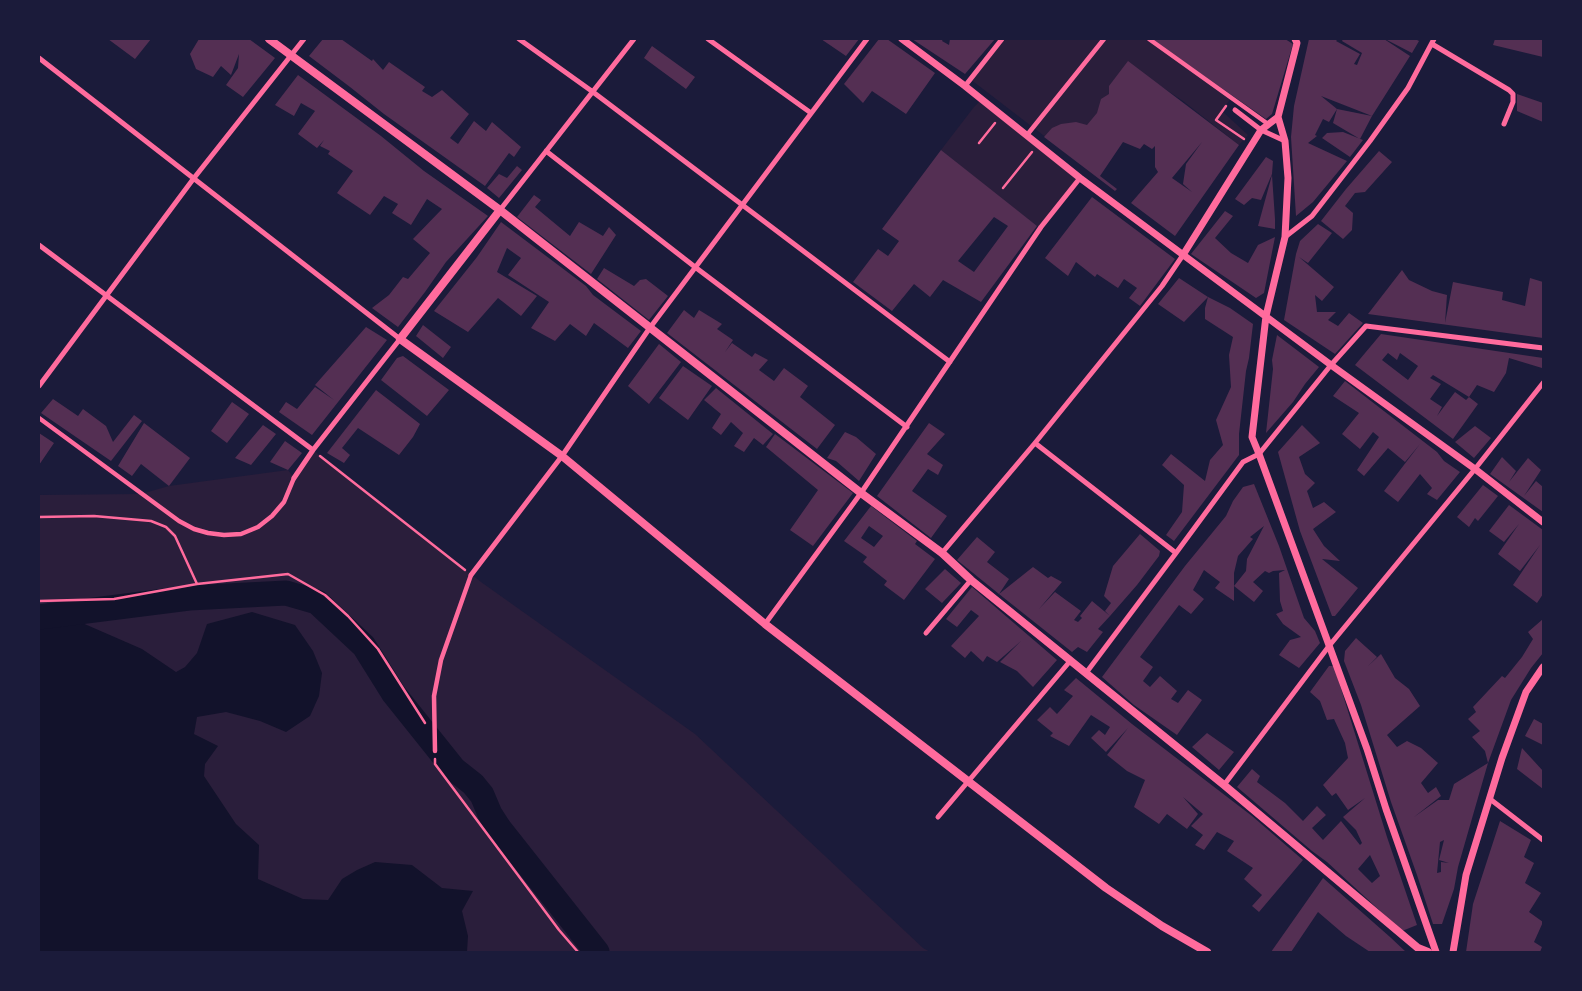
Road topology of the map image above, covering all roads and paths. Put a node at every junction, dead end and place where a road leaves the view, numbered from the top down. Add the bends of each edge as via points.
1 (269, 39) edge
2 (304, 39) edge
3 (519, 39) edge
4 (634, 39) edge
5 (708, 39) edge
6 (867, 39) edge
7 (902, 39) edge
8 (1002, 39) edge
9 (1104, 39) edge
10 (1149, 39) edge
11 (1295, 39) edge
12 (1433, 42) edge
13 (290, 56) junction
14 (39, 58) edge
15 (965, 86) junction
16 (593, 92) junction
17 (1231, 98) junction
18 (1235, 110) dead end
19 (811, 113) junction
20 (1001, 116) junction
21 (1278, 117) junction
22 (1268, 124) junction
23 (1504, 124) dead end
24 (1261, 130) junction
25 (1027, 135) junction
26 (1244, 139) dead end
27 (1285, 141) junction
28 (979, 143) dead end
29 (1037, 144) junction
30 (546, 150) junction
31 (194, 178) junction
32 (1080, 178) junction
33 (1003, 188) dead end
34 (742, 204) junction
35 (500, 210) junction
36 (1285, 237) junction
37 (39, 245) edge
38 (1183, 255) junction
39 (695, 267) junction
40 (106, 294) junction
41 (1266, 316) junction
42 (649, 329) junction
43 (400, 339) junction
44 (1543, 348) edge
45 (950, 362) junction
46 (1331, 365) junction
47 (1543, 383) edge
48 (39, 386) edge
49 (39, 418) edge
50 (907, 426) junction
51 (1035, 443) junction
52 (313, 450) junction
53 (1259, 454) junction
54 (562, 456) junction
55 (1476, 469) junction
56 (294, 478) joint
57 (861, 493) junction
58 (39, 518) edge
59 (1543, 522) edge
60 (1176, 553) junction
61 (942, 554) junction
62 (471, 575) junction
63 (971, 580) junction
64 (196, 584) junction
65 (39, 601) edge
66 (765, 624) junction
67 (926, 633) dead end
68 (1329, 646) junction
69 (1071, 660) junction
70 (1543, 667) edge
71 (1086, 673) junction
72 (435, 739) junction
73 (435, 751) joint
74 (968, 782) junction
75 (1224, 785) junction
76 (1490, 799) junction
77 (938, 817) dead end
78 (1543, 840) edge
79 (578, 952) edge
80 (1207, 952) edge
81 (1428, 952) edge
82 (1436, 952) edge
83 (1453, 952) edge

1 - 13 main road
2 - 13 street
3 - 16 street
4 - 16 street
5 - 19 street
6 - 19 street
7 - 15 street
8 - 15 street
9 - 25 street
10 - 17 street
11 - 21 street via 1297,42
12 - 23 street via 1509,90 1513,102
12 - 36 street via 1408,88 1370,141 1312,216
13 - 31 street
13 - 35 main road
14 - 31 street
15 - 20 street
16 - 30 street
16 - 34 street
17 - 22 street
17 - 26 path via 1216,120
18 - 24 street
19 - 34 street
20 - 25 street
20 - 28 path
21 - 22 street
21 - 27 street
22 - 24 street
24 - 27 street
24 - 38 street
25 - 29 street
27 - 36 street via 1288,178
29 - 32 street
29 - 33 path
30 - 35 street
30 - 39 street
31 - 40 street
31 - 43 street
32 - 38 street
32 - 45 street via 1041,227
34 - 39 street
34 - 45 street
35 - 42 main road
35 - 43 main road
36 - 41 street
37 - 40 street
38 - 41 street
38 - 51 street via 1162,286
39 - 42 street
39 - 50 street
40 - 48 street
40 - 52 street
41 - 46 street
41 - 53 street via 1252,437
42 - 54 street
42 - 57 main road
43 - 52 street
43 - 54 main road
44 - 46 street via 1366,326
45 - 50 street
46 - 53 street
46 - 55 street
47 - 55 street
49 - 56 street via 173,517 208,533 241,534 258,527 284,502
50 - 57 street
51 - 60 street
51 - 61 street
52 - 56 street
52 - 62 path
53 - 60 street via 1243,462
53 - 68 street
54 - 62 street
54 - 66 main road
55 - 59 street
55 - 68 street
57 - 61 main road
57 - 66 street
58 - 64 path via 94,516 151,521 166,527 174,536
60 - 71 street
61 - 63 main road
62 - 72 street via 441,660 434,696
63 - 67 street
63 - 69 main road
64 - 65 path via 114,599
64 - 72 path via 288,574 325,595 378,649
66 - 74 main road
68 - 75 street
68 - 82 street
69 - 71 main road
69 - 74 street
70 - 76 street via 1526,692
71 - 75 main road
72 - 73 street
73 - 79 path via 435,764
74 - 77 street
74 - 80 main road via 1106,888
75 - 81 main road via 1418,948
76 - 78 street
76 - 83 street via 1466,875

